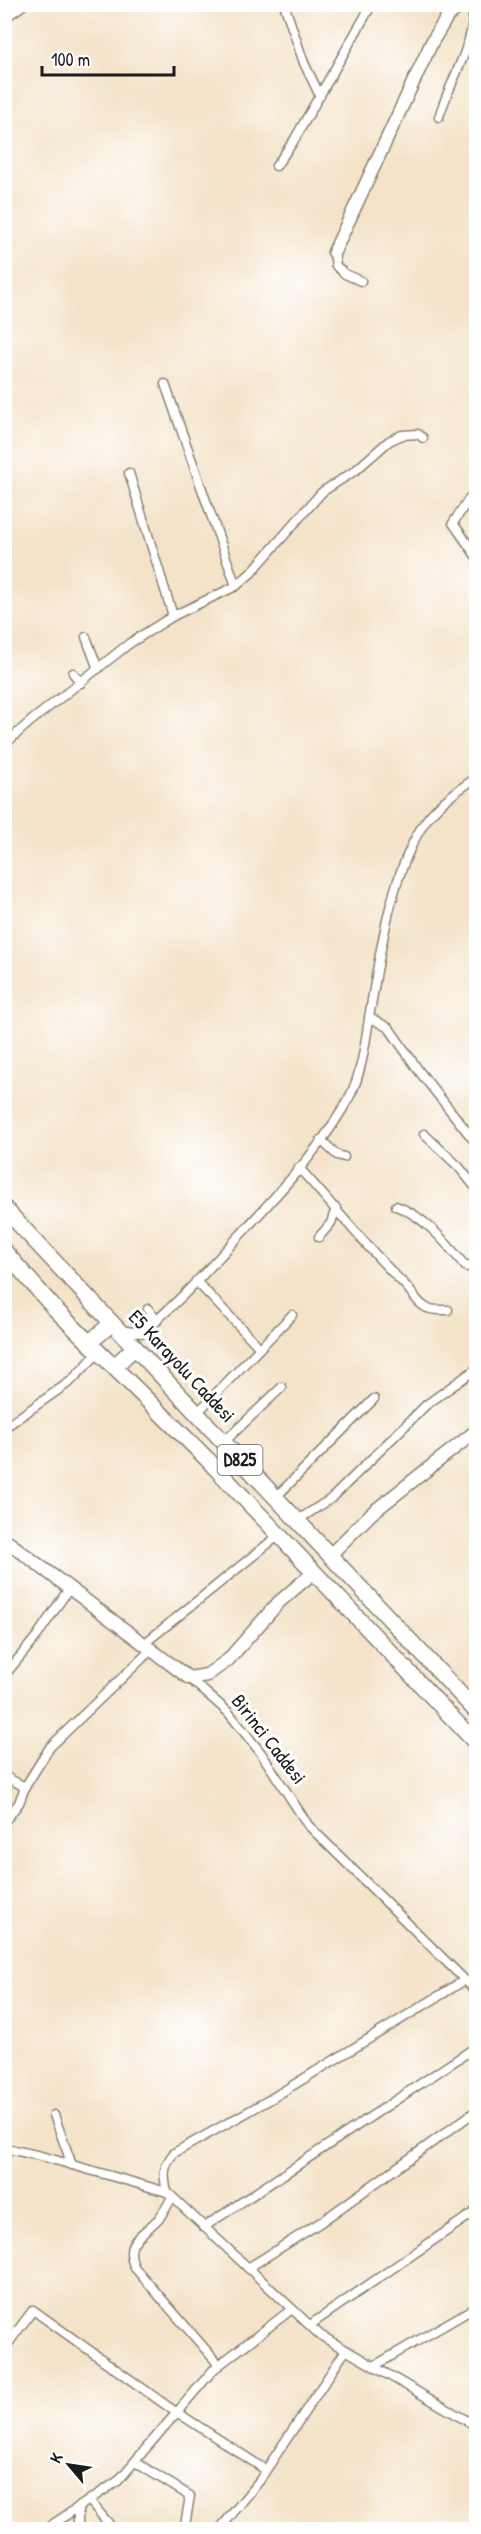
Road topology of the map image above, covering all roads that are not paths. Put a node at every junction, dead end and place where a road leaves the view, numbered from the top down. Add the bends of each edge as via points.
1 (21, 4) edge
2 (284, 4) edge
3 (372, 4) edge
4 (462, 4) edge
5 (472, 4) edge
6 (4, 16) edge
7 (320, 96) junction
8 (439, 117) dead end
9 (276, 166) dead end
10 (334, 252) joint
11 (361, 281) dead end
12 (165, 384) dead end
13 (423, 438) dead end
14 (129, 473) dead end
15 (477, 489) edge
16 (477, 556) edge
17 (236, 586) junction
18 (173, 616) junction
19 (86, 637) dead end
20 (98, 669) junction
21 (73, 673) dead end
22 (81, 683) junction
23 (4, 745) edge
24 (477, 778) edge
25 (369, 1017) junction
26 (424, 1134) dead end
27 (321, 1140) junction
28 (477, 1143) edge
29 (344, 1157) dead end
30 (299, 1168) junction
31 (477, 1188) edge
32 (396, 1206) dead end
33 (4, 1208) edge
34 (336, 1208) junction
35 (319, 1237) dead end
36 (4, 1251) edge
37 (477, 1262) edge
38 (196, 1281) junction
39 (148, 1309) dead end
40 (448, 1310) dead end
41 (292, 1315) dead end
42 (157, 1321) junction
43 (115, 1326) junction
44 (94, 1347) junction
45 (135, 1347) junction
46 (260, 1348) junction
47 (114, 1367) junction
48 (477, 1369) edge
49 (282, 1387) dead end
50 (374, 1399) dead end
51 (197, 1413) junction
52 (4, 1428) edge
53 (477, 1431) edge
54 (224, 1442) junction
55 (275, 1498) junction
56 (298, 1520) junction
57 (279, 1535) junction
58 (7, 1546) edge
59 (330, 1555) junction
60 (314, 1572) junction
61 (70, 1587) junction
62 (148, 1646) junction
63 (4, 1676) edge
64 (189, 1678) junction
65 (477, 1711) edge
66 (477, 1743) edge
67 (4, 1776) edge
68 (25, 1787) junction
69 (4, 1822) edge
70 (465, 1980) junction
71 (477, 1991) edge
72 (477, 2047) edge
73 (477, 2111) edge
74 (54, 2115) dead end
75 (4, 2148) edge
76 (72, 2165) junction
77 (169, 2194) junction
78 (477, 2211) edge
79 (204, 2227) junction
80 (248, 2268) junction
81 (477, 2307) edge
82 (292, 2309) junction
83 (310, 2325) junction
84 (4, 2349) edge
85 (346, 2350) junction
86 (219, 2366) junction
87 (374, 2366) junction
88 (178, 2413) junction
89 (474, 2421) edge
90 (135, 2462) junction
91 (266, 2470) junction
92 (89, 2500) junction
93 (78, 2507) junction
94 (44, 2529) edge
95 (78, 2529) edge
96 (114, 2529) edge
97 (189, 2529) edge
98 (219, 2529) edge

1 - 6 street
2 - 7 street
3 - 7 street
4 - 10 street via 447,17 432,42
5 - 8 street via 473,33
7 - 9 street
10 - 11 street via 336,266
12 - 17 street
13 - 17 street via 410,434 389,441 356,470 322,492
14 - 18 street
15 - 16 street via 453,523
17 - 18 street
18 - 20 street
19 - 20 street
20 - 22 street
21 - 22 street
22 - 23 street
24 - 25 street via 458,790 426,821 402,868 380,952
25 - 27 street via 351,1094
25 - 28 street via 389,1028
26 - 31 street
27 - 29 street
27 - 30 street
30 - 34 street
30 - 38 street
32 - 37 street via 420,1218 466,1267
33 - 43 highway, E5 Karayolu Caddesi / D825
34 - 35 street via 331,1223
34 - 40 street via 422,1305
36 - 44 highway, D825
38 - 42 street
38 - 46 street
39 - 42 street
41 - 46 street
42 - 43 street via 141,1333
43 - 44 highway
43 - 45 highway, E5 Karayolu Caddesi / D825
44 - 47 highway, D825
44 - 52 street via 70,1381
45 - 47 highway
45 - 51 highway, E5 Karayolu Caddesi / D825
46 - 51 street
47 - 57 highway, D825
48 - 56 street via 426,1405 332,1498
49 - 54 street
50 - 55 street
51 - 54 highway, E5 Karayolu Caddesi / D825
53 - 59 street via 372,1513
54 - 55 highway, E5 Karayolu Caddesi / D825
55 - 56 highway, E5 Karayolu Caddesi / D825
56 - 59 highway, E5 Karayolu Caddesi / D825
57 - 60 highway, D825
57 - 62 street
58 - 61 street, Birinci Caddesi
59 - 65 highway, E5 Karayolu Caddesi / D825
60 - 64 street via 279,1602 228,1660 207,1675
60 - 66 highway, D825
61 - 62 street, Birinci Caddesi
61 - 63 street
62 - 64 street, Birinci Caddesi
62 - 68 street via 50,1747
64 - 70 street, Birinci Caddesi via 228,1712 308,1824
67 - 68 street
68 - 69 street via 19,1803
70 - 71 street, Birinci Caddesi
70 - 77 street via 174,2153 165,2164 163,2177
72 - 79 street
73 - 80 street via 321,2222
74 - 76 street
75 - 76 street
76 - 77 street
77 - 79 street
77 - 86 street via 158,2219 135,2239 131,2258 135,2268
78 - 83 street
79 - 80 street
80 - 82 street
81 - 87 street
82 - 83 street
82 - 86 street
83 - 85 street
84 - 88 street via 33,2310
85 - 87 street
85 - 91 street
86 - 88 street
87 - 89 street
88 - 90 street
88 - 91 street
90 - 92 street via 118,2481
90 - 97 street via 190,2496 185,2525
91 - 98 street
92 - 93 street
92 - 96 street
93 - 94 street
93 - 95 street

